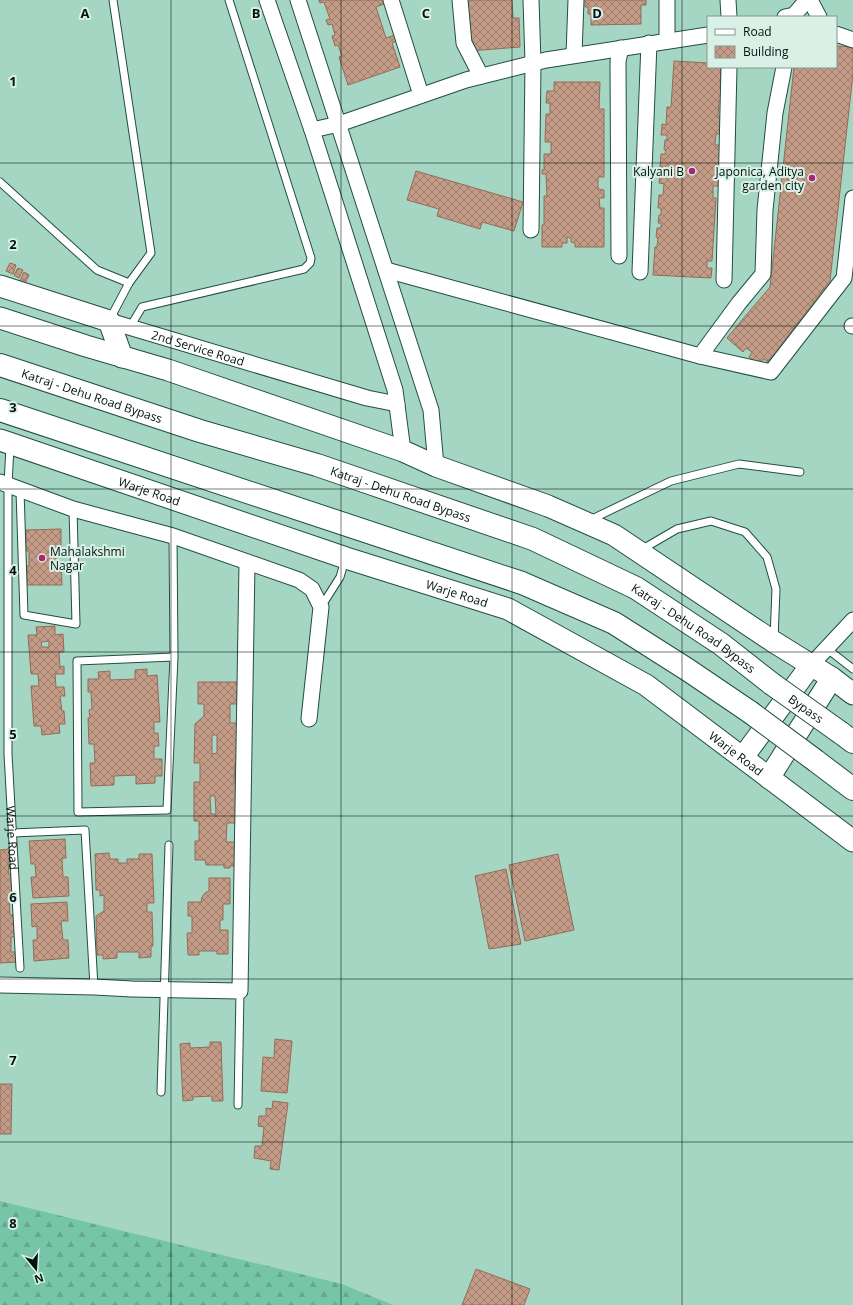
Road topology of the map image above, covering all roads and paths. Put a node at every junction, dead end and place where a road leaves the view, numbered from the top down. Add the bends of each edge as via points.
1 (113, 0) edge
2 (229, 0) edge
3 (267, 0) edge
4 (298, 0) edge
5 (390, 0) edge
6 (460, 0) edge
7 (531, 0) edge
8 (576, 0) edge
9 (667, 0) edge
10 (728, 0) edge
11 (808, 0) edge
12 (792, 12) edge
13 (729, 16) edge
14 (818, 16) edge
15 (837, 34) edge
16 (707, 35) edge
17 (853, 40) edge
18 (667, 41) junction
19 (649, 44) junction
20 (621, 48) junction
21 (574, 55) junction
22 (533, 63) junction
23 (729, 68) edge
24 (784, 68) edge
25 (481, 76) junction
26 (422, 96) junction
27 (339, 124) junction
28 (312, 130) junction
29 (0, 182) edge
30 (853, 198) edge
31 (531, 230) dead end
32 (619, 256) dead end
33 (386, 270) junction
34 (640, 272) dead end
35 (724, 280) dead end
36 (129, 283) junction
37 (0, 286) edge
38 (0, 318) edge
39 (110, 321) junction
40 (130, 327) junction
41 (700, 356) junction
42 (122, 357) junction
43 (0, 365) edge
44 (397, 404) junction
45 (0, 410) edge
46 (5, 441) edge
47 (403, 451) junction
48 (436, 466) junction
49 (800, 472) dead end
50 (9, 486) edge
51 (73, 509) junction
52 (585, 522) junction
53 (173, 536) junction
54 (639, 551) junction
55 (346, 558) junction
56 (247, 563) junction
57 (320, 607) junction
58 (853, 620) edge
59 (774, 642) junction
60 (826, 648) junction
61 (174, 656) junction
62 (811, 665) junction
63 (853, 669) edge
64 (832, 678) junction
65 (772, 684) joint
66 (853, 694) edge
67 (309, 719) dead end
68 (847, 737) edge
69 (743, 757) junction
70 (769, 778) junction
71 (853, 789) edge
72 (12, 833) junction
73 (853, 841) edge
74 (169, 845) dead end
75 (20, 968) dead end
76 (0, 985) edge
77 (94, 987) junction
78 (165, 990) junction
79 (240, 991) junction
80 (161, 1092) dead end
81 (238, 1105) dead end

1 - 36 lane via 151,253
2 - 40 lane via 311,258 310,263 304,269 142,307
3 - 28 street
4 - 27 street
5 - 26 street
6 - 25 street via 464,43
7 - 22 street
8 - 21 street
9 - 18 street
10 - 13 street
11 - 12 street
11 - 14 street
15 - 17 street
16 - 18 street
18 - 19 street
19 - 20 street
19 - 34 street
20 - 21 street
20 - 32 street via 618,61
21 - 22 street
22 - 25 street
22 - 31 street
23 - 35 street
24 - 41 street via 775,113 765,210 763,274
25 - 26 street
26 - 27 street
27 - 28 street
27 - 33 street
28 - 44 street via 395,390
29 - 36 lane via 97,270
30 - 41 street via 844,278 771,372
33 - 41 street
33 - 48 street via 431,410
36 - 39 lane
37 - 39 street, 2nd Service Road
38 - 42 street
39 - 40 street, 2nd Service Road
39 - 42 street
40 - 44 street, 2nd Service Road via 367,398
42 - 47 street via 168,370
43 - 65 highway, Katraj - Dehu Road Bypass via 200,431 317,464 533,539 636,588 721,644
44 - 47 street
45 - 71 highway, bridge via 522,583 614,623 750,712
46 - 50 lane, Warje Road
46 - 55 street, Warje Road
47 - 48 street
48 - 52 street
49 - 52 lane via 739,464 671,481
50 - 51 street
50 - 51 lane via 24,615 76,624
50 - 72 lane, Warje Road via 8,747
51 - 53 street
52 - 54 street via 614,534
53 - 56 street
53 - 61 lane
54 - 59 street
54 - 59 lane via 677,529 711,521 745,532 767,557 776,589
55 - 57 lane via 340,577
55 - 69 street, Warje Road via 508,609 646,684
56 - 57 street via 299,580 312,589
56 - 79 street
57 - 67 street
58 - 60 street
59 - 62 street
60 - 62 street
60 - 63 lane
61 - 61 lane via 78,661 78,812 167,810
62 - 64 street
62 - 69 street
64 - 66 street
64 - 70 street
65 - 68 highway, Bypass, bridge
69 - 70 street, Warje Road
70 - 73 street, Warje Road
72 - 75 lane, Warje Road
72 - 77 lane via 85,830
74 - 78 lane
76 - 77 street
77 - 78 street
78 - 79 street
78 - 80 lane
79 - 81 lane

